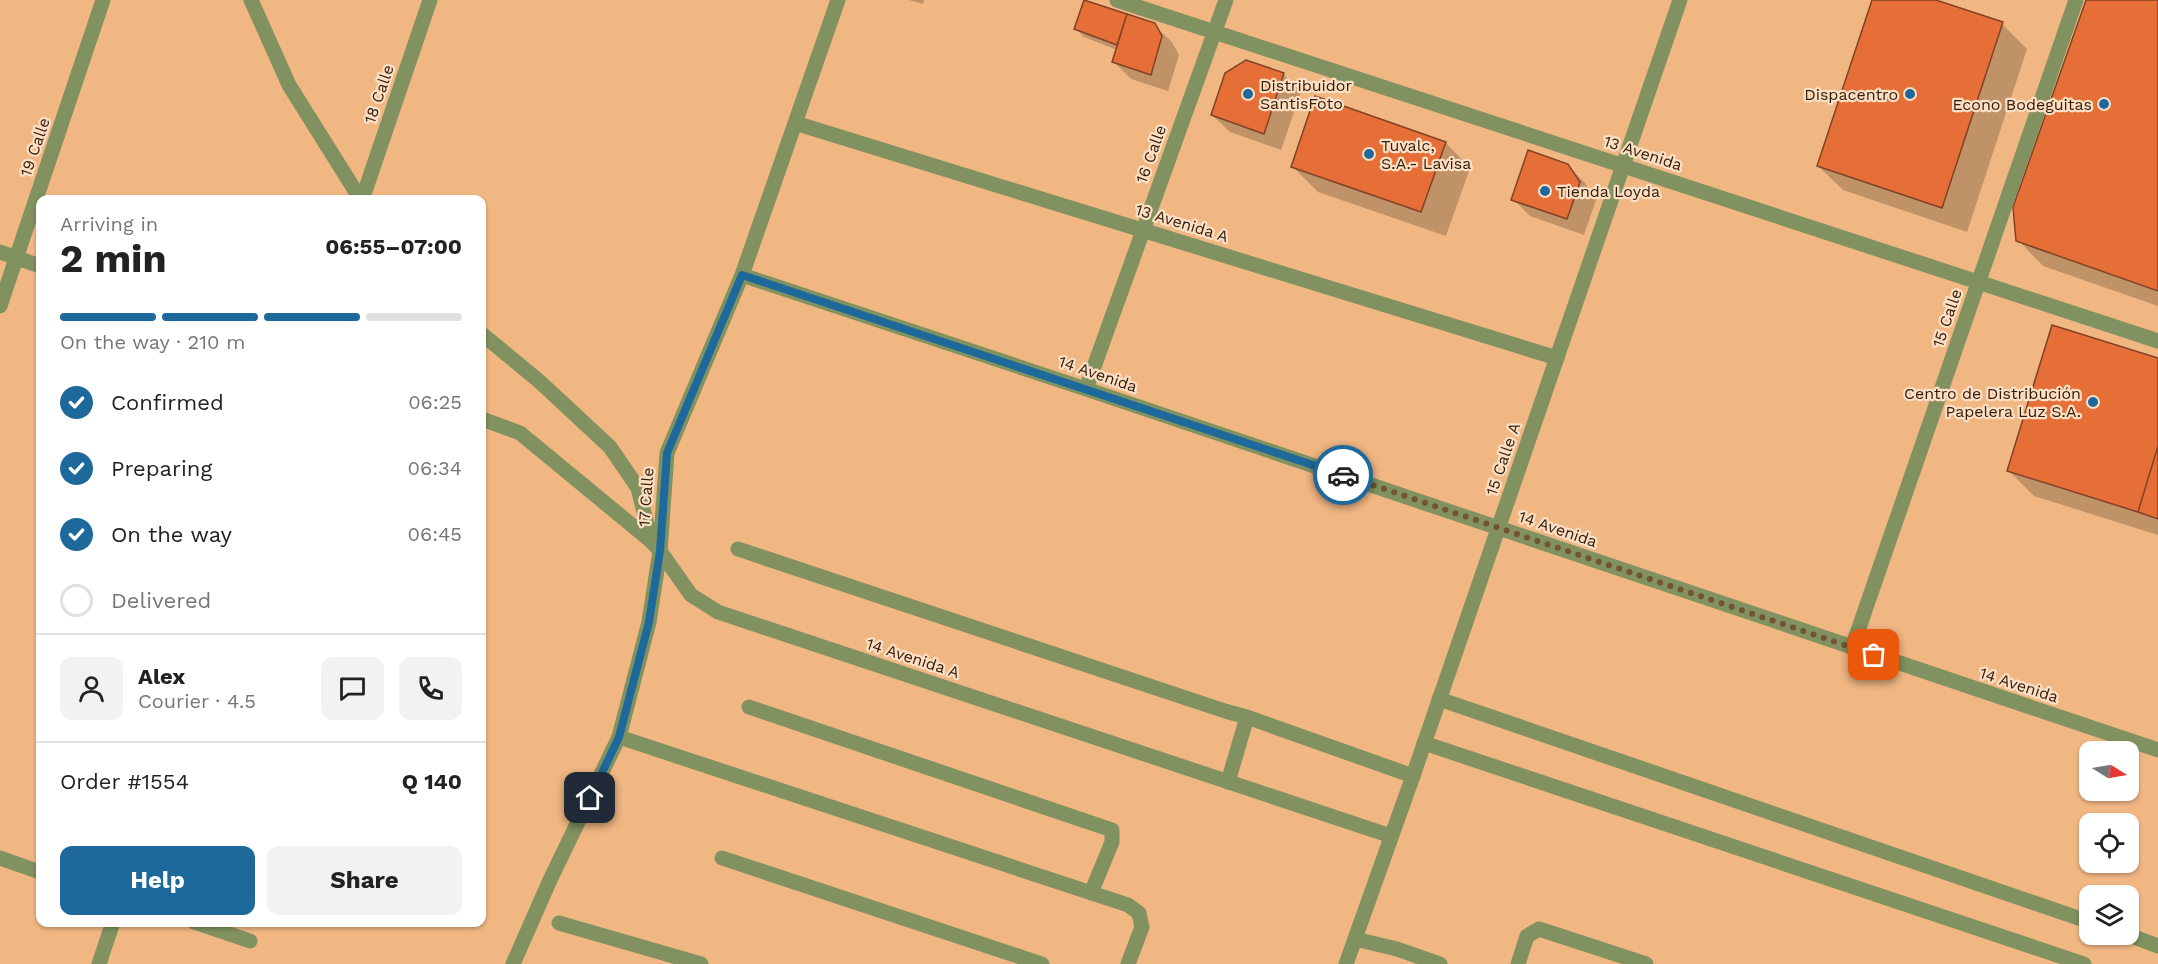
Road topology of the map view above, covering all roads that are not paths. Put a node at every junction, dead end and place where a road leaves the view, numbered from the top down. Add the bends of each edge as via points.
1 (103, 0) edge
2 (251, 0) edge
3 (430, 0) edge
4 (838, 0) edge
5 (1117, 0) edge
6 (1226, 0) edge
7 (1680, 0) edge
8 (2076, 0) edge
9 (1214, 32) junction
10 (795, 123) junction
11 (1623, 166) junction
12 (38, 195) edge
13 (359, 195) edge
14 (364, 195) edge
15 (36, 201) edge
16 (1144, 230) junction
17 (0, 252) edge
18 (17, 258) junction
19 (36, 265) edge
20 (742, 275) junction
21 (1978, 282) junction
22 (0, 306) edge
23 (486, 337) edge
24 (2158, 341) edge
25 (1557, 358) junction
26 (1086, 388) junction
27 (486, 420) edge
28 (1498, 528) junction
29 (656, 546) junction
30 (738, 549) dead end
31 (1852, 648) junction
32 (1439, 699) junction
33 (749, 707) dead end
34 (1247, 717) junction
35 (619, 737) junction
36 (1424, 743) junction
37 (2158, 750) edge
38 (1413, 776) junction
39 (1228, 782) junction
40 (1391, 836) junction
41 (0, 858) edge
42 (722, 858) dead end
43 (36, 871) edge
44 (1091, 893) junction
45 (2079, 918) edge
46 (559, 923) dead end
47 (111, 927) edge
48 (209, 927) edge
49 (1355, 939) junction
50 (2139, 939) edge
51 (250, 941) dead end
52 (2158, 946) edge
53 (99, 964) edge
54 (513, 964) edge
55 (701, 964) edge
56 (1042, 964) edge
57 (1128, 964) edge
58 (1346, 964) edge
59 (1440, 964) edge
60 (1518, 964) edge
61 (1646, 964) edge
62 (2084, 964) edge

1 - 12 street, 19 Calle
2 - 13 street via 289,85
3 - 14 street, 18 Calle
4 - 10 street, 17 Calle
5 - 9 street, 13 Avenida
6 - 9 street, 16 Calle
7 - 11 street, 15 Calle A
8 - 21 street, 15 Calle
9 - 11 street, 13 Avenida
9 - 16 street, 16 Calle
10 - 16 street, 13 Avenida A
10 - 20 street, 17 Calle
11 - 21 street, 13 Avenida
11 - 25 street, 15 Calle A
15 - 18 street, 19 Calle
16 - 25 street, 13 Avenida A
16 - 26 street, 16 Calle
17 - 18 street
18 - 19 street
18 - 22 street, 19 Calle
20 - 26 street, 14 Avenida
20 - 29 street, 17 Calle via 667,453
21 - 24 street, 13 Avenida
21 - 31 street, 15 Calle
23 - 29 street via 610,447 638,488
25 - 28 street, 15 Calle A
26 - 28 street, 14 Avenida
27 - 29 street, 14 Avenida A via 520,433
28 - 31 street, 14 Avenida
28 - 32 street, 15 Calle A
29 - 35 street, 17 Calle via 649,622
29 - 39 street, 14 Avenida A via 691,595 718,612
30 - 34 street
31 - 37 street, 14 Avenida
32 - 36 street, 15 Calle A
32 - 45 street
33 - 44 street via 1112,830 1113,842
34 - 38 street
34 - 39 street
35 - 44 street
35 - 54 street, 17 Calle
36 - 38 street, 15 Calle A
36 - 62 street
38 - 40 street, 15 Calle A
39 - 40 street, 14 Avenida A
40 - 49 street, 15 Calle A
41 - 43 street
42 - 56 street
44 - 57 street via 1128,905 1139,913 1142,927
46 - 55 street
47 - 53 street
48 - 51 street
49 - 58 street, 15 Calle A
49 - 59 street
50 - 52 street
60 - 61 street via 1527,936 1539,929

